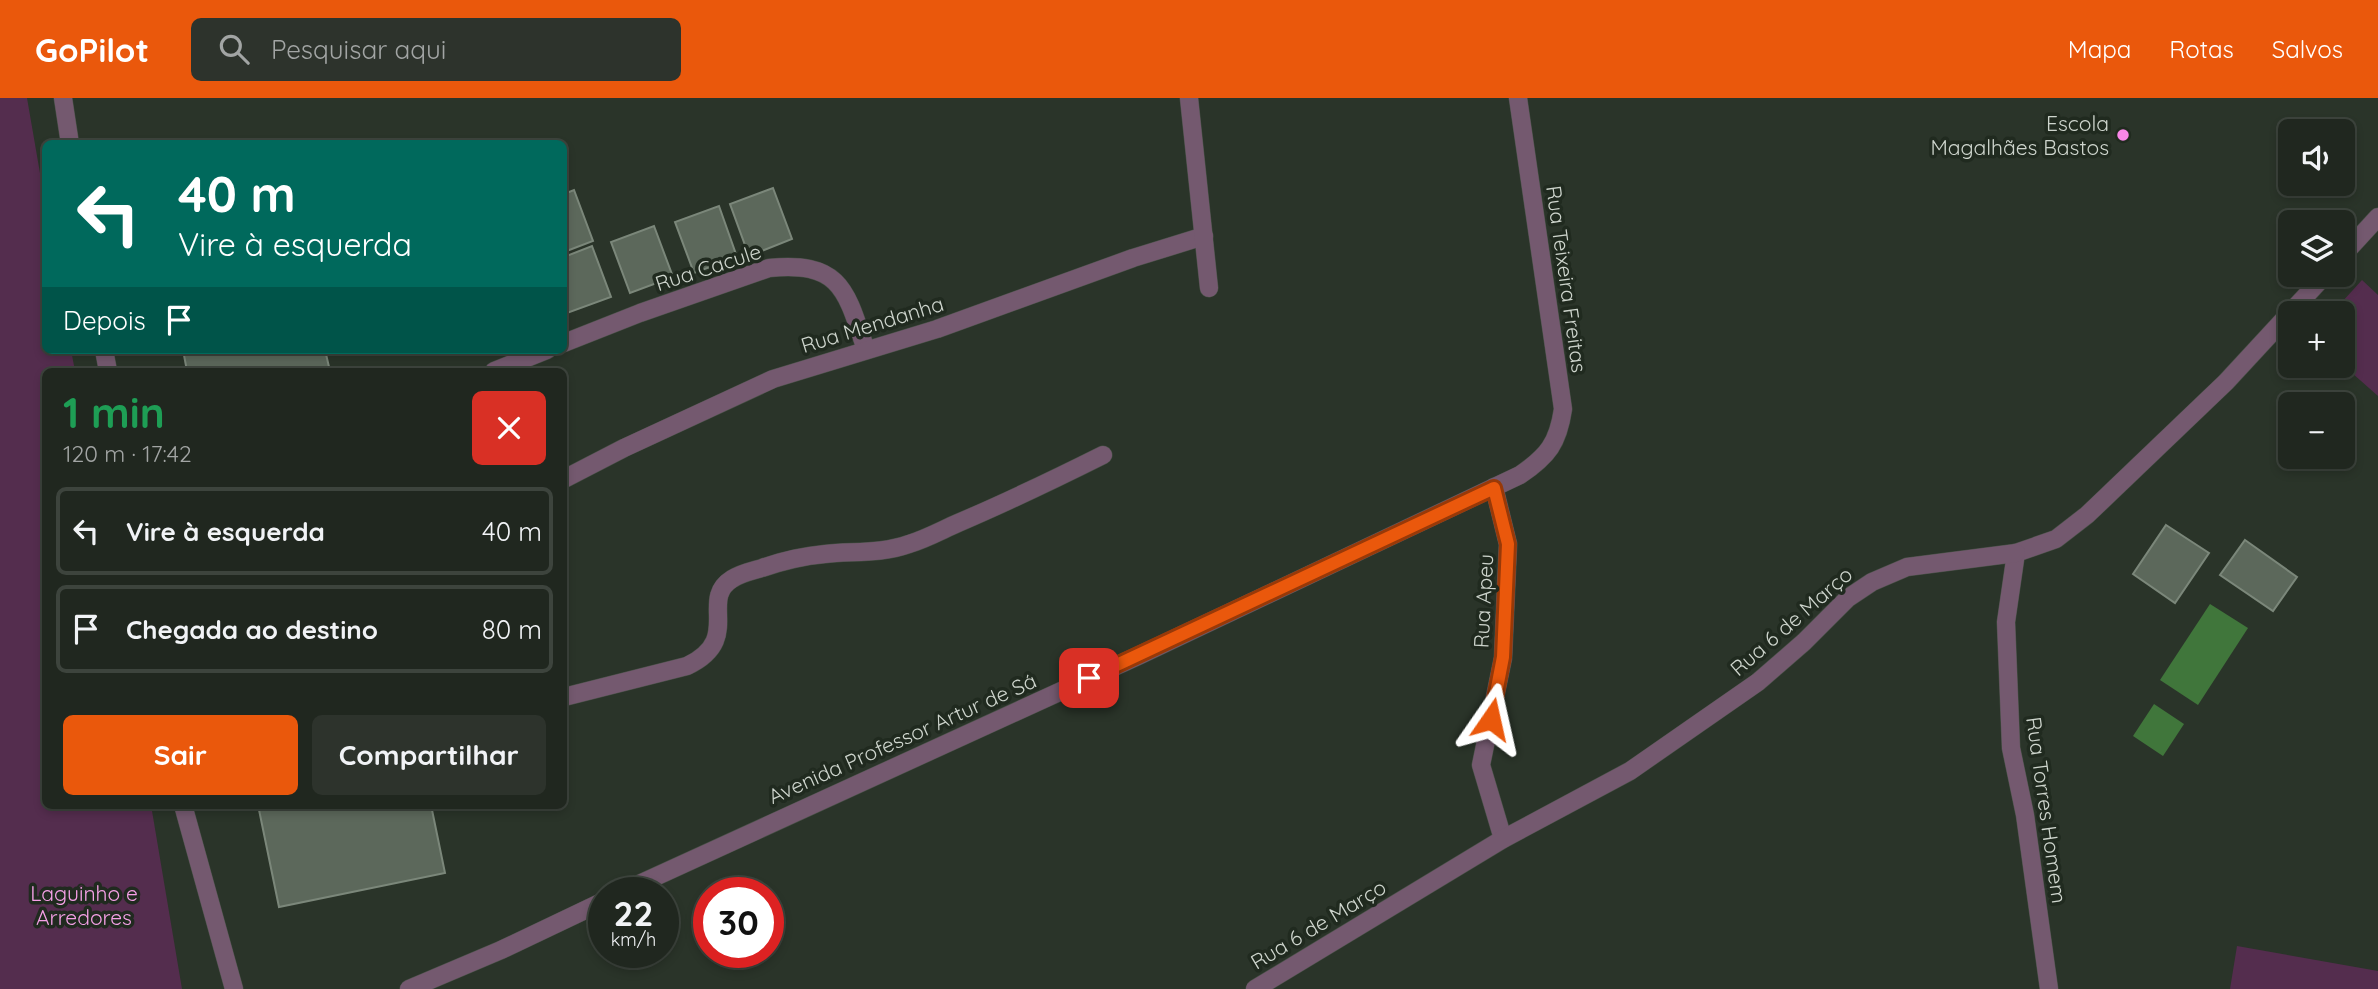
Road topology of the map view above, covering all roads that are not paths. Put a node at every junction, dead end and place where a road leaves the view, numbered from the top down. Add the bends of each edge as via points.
1 (63, 98) edge
2 (1189, 98) edge
3 (1518, 98) edge
4 (69, 140) edge
5 (2378, 217) edge
6 (1204, 236) junction
7 (2355, 242) edge
8 (2314, 287) edge
9 (1209, 288) dead end
10 (567, 343) edge
11 (866, 350) junction
12 (537, 354) edge
13 (502, 368) edge
14 (1103, 455) dead end
15 (1540, 461) joint
16 (567, 477) edge
17 (1494, 488) junction
18 (2016, 553) junction
19 (567, 696) edge
20 (184, 809) edge
21 (1503, 839) junction
22 (655, 877) edge
23 (588, 909) edge
24 (234, 989) edge
25 (409, 989) edge
26 (1255, 989) edge
27 (2049, 989) edge

1 - 4 street
2 - 6 street
3 - 15 street, Rua Teixeira Freitas via 1563,409 1560,428
5 - 7 street
6 - 9 street
6 - 11 street, Rua Mendanha
8 - 18 street, Rua 6 de Março via 2226,382 2087,515 2056,538
10 - 11 street, Rua Cacule via 769,268 792,266 814,268 834,280 850,301
11 - 16 street, Rua Mendanha via 773,379
12 - 13 street
14 - 19 street via 909,544 784,561 731,579 721,590 718,636 702,659
15 - 17 street, Avenida Professor Artur de Sá
17 - 21 street, Rua Apeu via 1508,544 1503,657 1481,765
17 - 22 street, Avenida Professor Artur de Sá
18 - 21 street, Rua 6 de Março via 1907,567 1872,582 1848,598 1758,682 1630,771
18 - 27 street, Rua Torres Homem via 2006,622 2011,748
20 - 24 street
21 - 26 street, Rua 6 de Março
23 - 25 street

